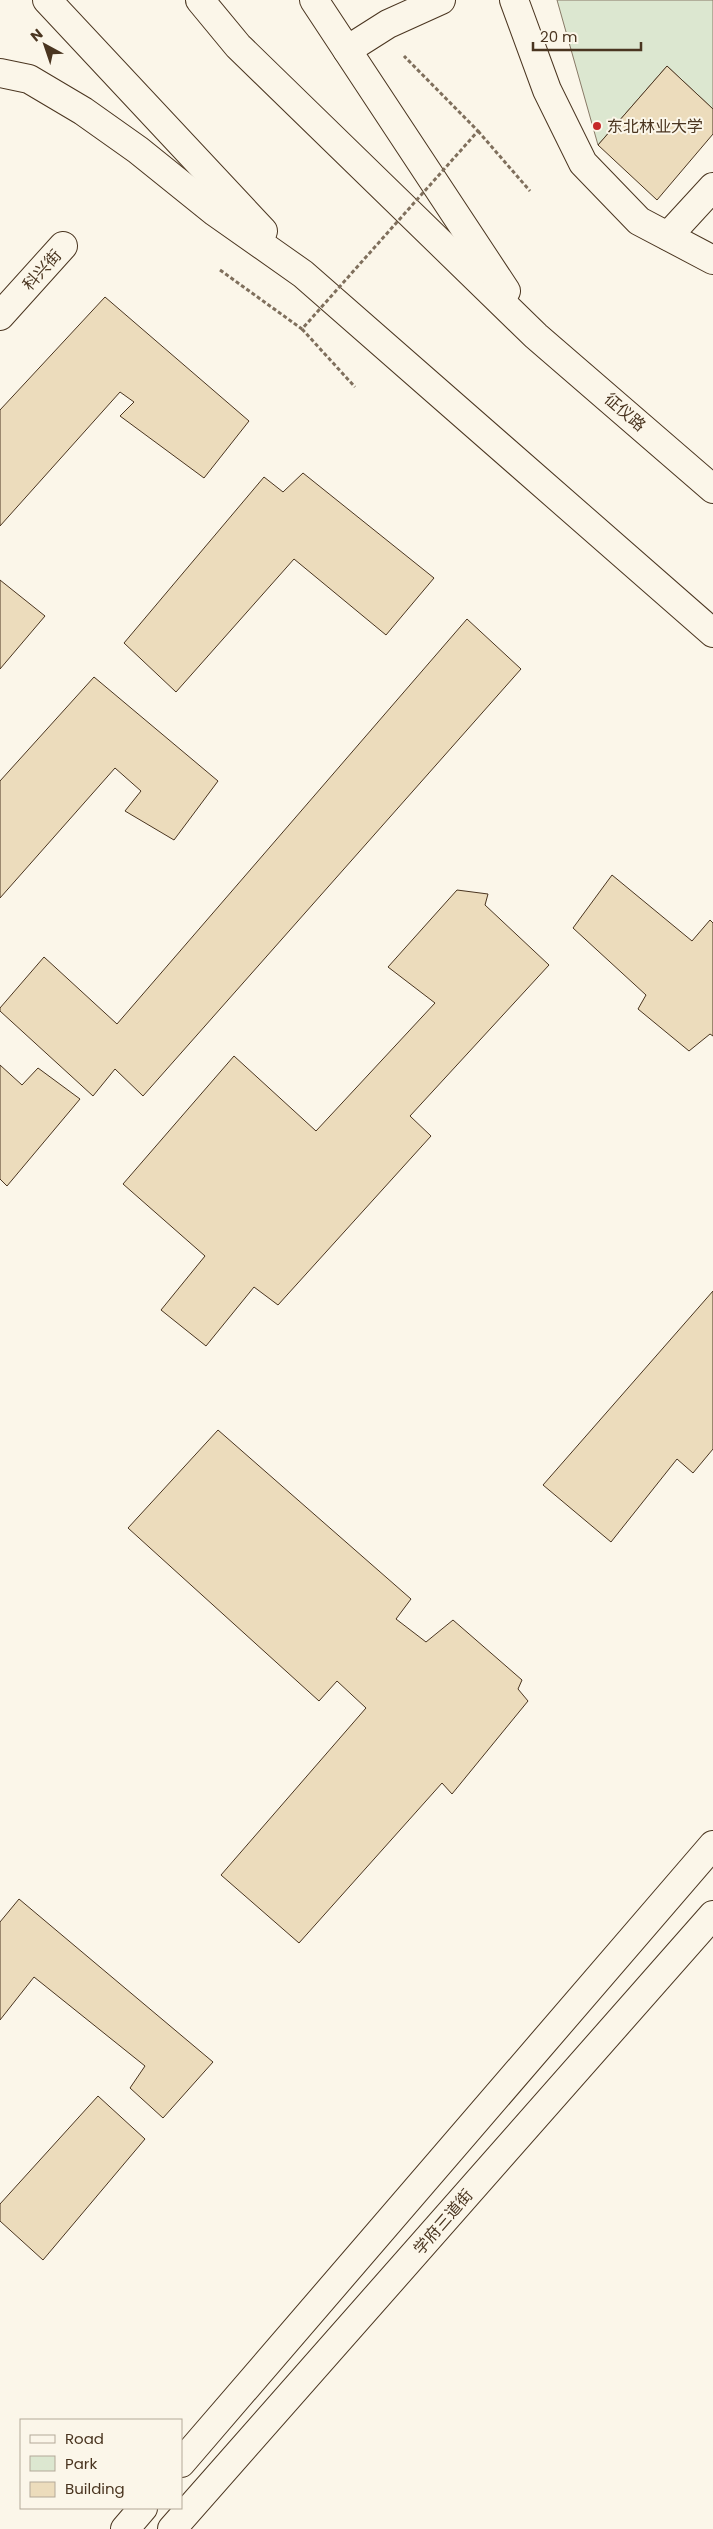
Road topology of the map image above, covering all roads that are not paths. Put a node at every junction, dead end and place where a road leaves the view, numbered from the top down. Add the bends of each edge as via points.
1 (47, 0) edge
2 (67, 0) edge
3 (200, 0) edge
4 (314, 0) edge
5 (441, 0) edge
6 (514, 0) edge
7 (94, 49) junction
8 (347, 50) junction
9 (0, 73) edge
10 (713, 187) edge
11 (668, 236) junction
12 (63, 246) dead end
13 (713, 260) edge
14 (303, 274) junction
15 (0, 316) edge
16 (536, 336) junction
17 (713, 489) edge
18 (713, 632) edge
19 (713, 1845) edge
20 (713, 1915) edge
21 (182, 2462) edge
22 (142, 2509) edge
23 (125, 2529) edge
24 (172, 2529) edge

1 - 7 main road
2 - 7 main road
3 - 16 main road via 238,46
4 - 8 main road
5 - 8 main road via 388,24
6 - 11 main road via 546,90 583,163 639,221
7 - 14 main road
8 - 16 main road
9 - 14 main road via 29,79 83,111 215,212
10 - 11 main road
11 - 13 main road
12 - 15 main road, 科兴街
14 - 18 main road
16 - 17 main road, 征仪路
19 - 21 main road
20 - 24 main road, 学府三道街
22 - 23 main road

